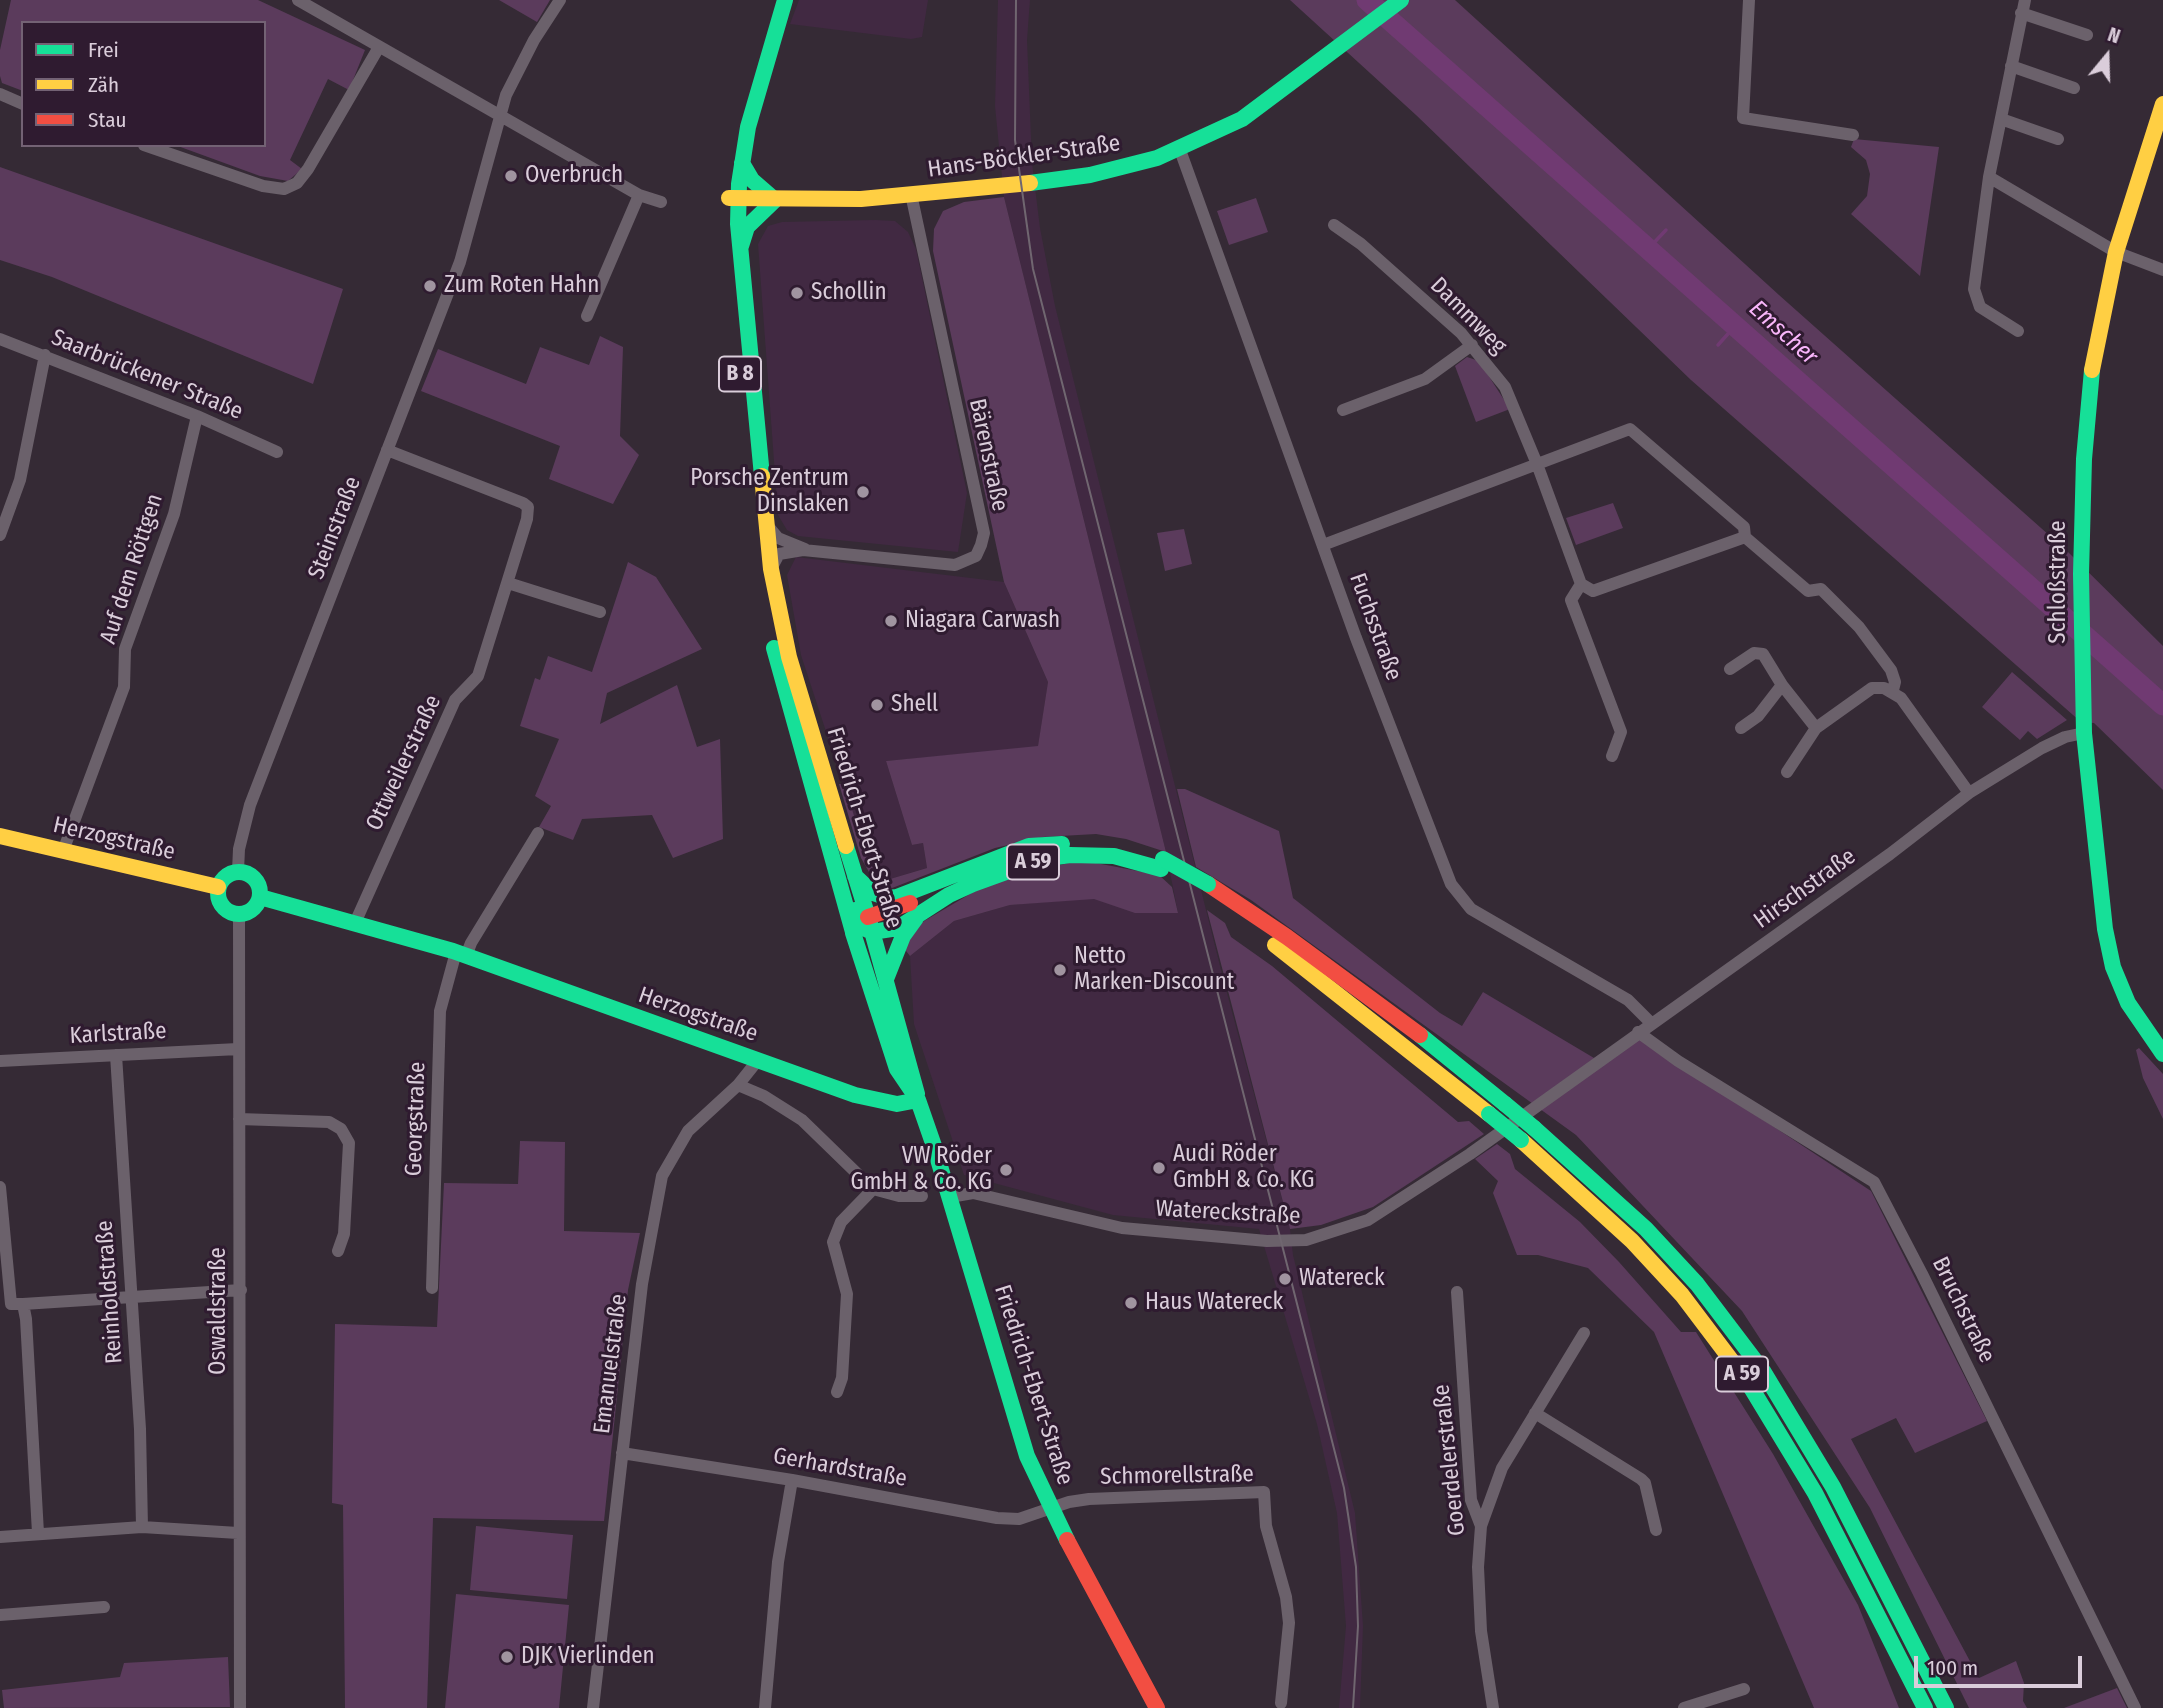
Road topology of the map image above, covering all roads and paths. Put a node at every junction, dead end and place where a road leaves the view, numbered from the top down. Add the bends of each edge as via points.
1 (298, 0) edge
2 (560, 0) edge
3 (784, 0) edge
4 (1401, 0) edge
5 (1749, 0) edge
6 (2023, 7) edge
7 (2087, 35) dead end
8 (379, 47) junction
9 (2011, 66) junction
10 (2074, 88) dead end
11 (0, 94) edge
12 (21, 103) edge
13 (2163, 104) edge
14 (498, 117) junction
15 (2001, 119) junction
16 (1853, 135) dead end
17 (2058, 139) dead end
18 (150, 147) edge
19 (1180, 150) junction
20 (742, 163) junction
21 (1989, 177) junction
22 (911, 194) junction
23 (639, 195) junction
24 (734, 198) junction
25 (775, 200) junction
26 (661, 202) dead end
27 (1334, 225) dead end
28 (741, 247) junction
29 (2116, 252) junction
30 (2163, 270) edge
31 (587, 316) dead end
32 (2018, 331) dead end
33 (0, 339) edge
34 (1472, 345) junction
35 (45, 355) junction
36 (1343, 410) dead end
37 (197, 416) junction
38 (387, 450) junction
39 (277, 452) dead end
40 (1537, 464) junction
41 (766, 524) junction
42 (0, 536) edge
43 (1745, 537) junction
44 (1323, 545) junction
45 (806, 550) junction
46 (771, 569) junction
47 (508, 583) junction
48 (1581, 584) junction
49 (600, 612) dead end
50 (1730, 669) dead end
51 (1782, 685) junction
52 (1893, 690) junction
53 (786, 698) junction
54 (1741, 728) dead end
55 (1816, 728) junction
56 (2084, 733) junction
57 (1612, 756) dead end
58 (1787, 772) dead end
59 (1969, 793) junction
60 (538, 833) dead end
61 (0, 837) edge
62 (1072, 843) junction
63 (64, 851) junction
64 (1162, 864) junction
65 (238, 872) junction
66 (855, 876) junction
67 (218, 887) junction
68 (1205, 889) junction
69 (260, 897) junction
70 (239, 914) junction
71 (916, 917) junction
72 (355, 923) junction
73 (862, 923) junction
74 (461, 954) junction
75 (886, 979) junction
76 (1652, 1024) junction
77 (1638, 1032) junction
78 (238, 1049) junction
79 (2163, 1054) edge
80 (116, 1055) junction
81 (758, 1060) junction
82 (0, 1061) edge
83 (738, 1085) junction
84 (1553, 1093) joint
85 (918, 1100) junction
86 (239, 1119) junction
87 (0, 1187) edge
88 (873, 1189) junction
89 (922, 1196) dead end
90 (950, 1197) junction
91 (338, 1251) dead end
92 (432, 1289) dead end
93 (241, 1290) junction
94 (1457, 1292) dead end
95 (131, 1297) junction
96 (23, 1304) junction
97 (1584, 1333) dead end
98 (837, 1392) dead end
99 (1535, 1413) junction
100 (622, 1453) junction
101 (792, 1480) junction
102 (1050, 1509) junction
103 (1481, 1526) junction
104 (142, 1527) junction
105 (1656, 1530) dead end
106 (38, 1533) junction
107 (238, 1534) junction
108 (0, 1537) edge
109 (104, 1607) dead end
110 (0, 1615) edge
111 (1744, 1689) dead end
112 (1281, 1703) dead end
113 (240, 1708) edge
114 (593, 1708) edge
115 (765, 1708) edge
116 (1157, 1708) edge
117 (1493, 1708) edge
118 (1684, 1708) edge
119 (1925, 1708) edge
120 (1945, 1708) edge
121 (2135, 1708) edge

1 - 8 street
2 - 14 street, Steinstraße via 515,74
3 - 20 main road, B 8
3 - 24 main road, B 8 via 759,57 741,116
4 - 19 main road, Hans-Böckler-Straße via 1242,119
5 - 16 street via 1743,118
6 - 7 street
6 - 9 street
8 - 14 street
8 - 18 street via 308,169 297,183 284,189
9 - 10 street
9 - 15 street
11 - 12 street
13 - 29 main road, Schloßstraße
14 - 23 street
14 - 38 street, Steinstraße via 460,261
15 - 17 street
15 - 21 street
19 - 22 main road, Hans-Böckler-Straße via 1090,175
19 - 44 street, Fuchsstraße
20 - 24 main road, B 8
20 - 25 main road via 749,177
21 - 29 street
21 - 32 street via 1974,289 1980,307
22 - 25 main road, Hans-Böckler-Straße
22 - 45 street, Bärenstraße via 984,533 981,545 976,556 955,565
23 - 26 street
23 - 31 street
24 - 25 main road, Hans-Böckler-Straße
24 - 28 main road, B 8
24 - 53 main road, Friedrich-Ebert-Straße / B 8 via 732,296 758,550
25 - 28 main road via 747,227
27 - 34 street, Dammweg
28 - 41 main road, B 8
29 - 30 street
29 - 56 main road, Schloßstraße via 2103,299 2088,394 2081,574
33 - 35 street, Saarbrückener Straße
34 - 36 street via 1425,379
34 - 40 street, Dammweg via 1505,387
35 - 37 street, Saarbrückener Straße
35 - 42 street via 20,481
37 - 39 street, Saarbrückener Straße
37 - 63 street, Auf dem Röttgen via 174,514 125,649 124,687
38 - 47 street, Ottweilerstraße via 528,507
38 - 65 street, Steinstraße via 250,805
40 - 43 street via 1630,429 1744,527
40 - 44 street
40 - 48 street, Dammweg
41 - 45 street, Bärenstraße via 778,538
41 - 46 main road, B 8
43 - 48 street via 1593,591
43 - 52 street via 1808,591 1821,589 1859,627 1891,670
44 - 76 street, Fuchsstraße via 1451,884 1471,909 1628,1000
45 - 46 street via 779,554
46 - 66 main road, Friedrich-Ebert-Straße / B 8 via 789,657
47 - 49 street
47 - 72 street, Ottweilerstraße via 478,676 456,699
48 - 57 street via 1571,600 1621,732
50 - 51 street via 1754,653 1763,654
51 - 54 street via 1758,716
51 - 55 street
52 - 55 street via 1872,688
52 - 59 street
53 - 73 main road, Friedrich-Ebert-Straße / B 8
53 - 73 main road, Friedrich-Ebert-Straße / B 8 via 797,717
55 - 58 street
56 - 59 street, Hirschstraße via 2042,748
56 - 79 main road, Schloßstraße via 2113,967 2128,1003
59 - 76 street, Hirschstraße
60 - 74 street
61 - 63 main road, Herzogstraße
62 - 64 main road, A 59 via 1116,845
62 - 66 main road via 1029,846 897,897 873,893
62 - 73 main road via 1026,854
63 - 67 main road, Herzogstraße
64 - 68 main road, A 59
64 - 71 main road, A 59 via 1092,853 1042,859 973,884
65 - 67 main road via 228,874
65 - 69 main road via 254,878
66 - 73 main road, Friedrich-Ebert-Straße / B 8
67 - 70 main road via 222,906
68 - 119 main road, A 59, bridge via 1521,1140 1632,1241 1682,1295 1747,1381 1815,1493
68 - 120 main road, A 59, bridge via 1287,937 1505,1104 1646,1228 1697,1284 1747,1348 1801,1430
69 - 70 main road via 253,908
69 - 72 main road, Herzogstraße
70 - 78 street, Oswaldstraße
71 - 73 main road via 898,928
71 - 75 main road
72 - 74 main road, Herzogstraße
73 - 75 main road, Friedrich-Ebert-Straße
73 - 85 main road, Friedrich-Ebert-Straße via 897,1069
74 - 81 main road, Herzogstraße
74 - 92 street, Georgstraße via 440,1011
75 - 85 main road, Friedrich-Ebert-Straße
76 - 77 street, Hirschstraße
77 - 84 street, Hirschstraße
77 - 121 street, Bruchstraße via 1874,1182
78 - 80 street, Karlstraße
78 - 86 street, Oswaldstraße
80 - 82 street, Karlstraße
80 - 95 street, Reinholdstraße
81 - 83 street, Emanuelstraße
81 - 85 main road, Herzogstraße via 855,1095 897,1104
83 - 88 street via 802,1120
83 - 100 street, Emanuelstraße via 688,1131 662,1176 642,1284
84 - 90 street, Watereckstraße via 1368,1220 1307,1240 1241,1240 1122,1228 973,1192
85 - 90 main road, Friedrich-Ebert-Straße
86 - 91 street via 329,1122 341,1129 349,1143 344,1234
86 - 93 street, Oswaldstraße
87 - 96 street via 11,1304
88 - 89 street
88 - 98 street via 841,1222 833,1242 847,1294
90 - 102 main road, Friedrich-Ebert-Straße via 1027,1456
93 - 95 street
93 - 107 street, Oswaldstraße
94 - 103 street, Goerdelerstraße via 1471,1500
95 - 96 street
95 - 104 street, Reinholdstraße
96 - 106 street
97 - 99 street
99 - 103 street via 1502,1468
99 - 105 street via 1641,1479
100 - 101 street, Gerhardstraße
100 - 114 street, Emanuelstraße
101 - 102 street, Gerhardstraße via 996,1518 1019,1519
101 - 115 street via 778,1562
102 - 112 street, Schmorellstraße via 1088,1499 1264,1492 1266,1526 1289,1623
102 - 116 main road, Friedrich-Ebert-Straße
103 - 117 street, Goerdelerstraße via 1481,1631
104 - 106 street
104 - 107 street
106 - 108 street
107 - 113 street, Oswaldstraße
109 - 110 street
111 - 118 street

